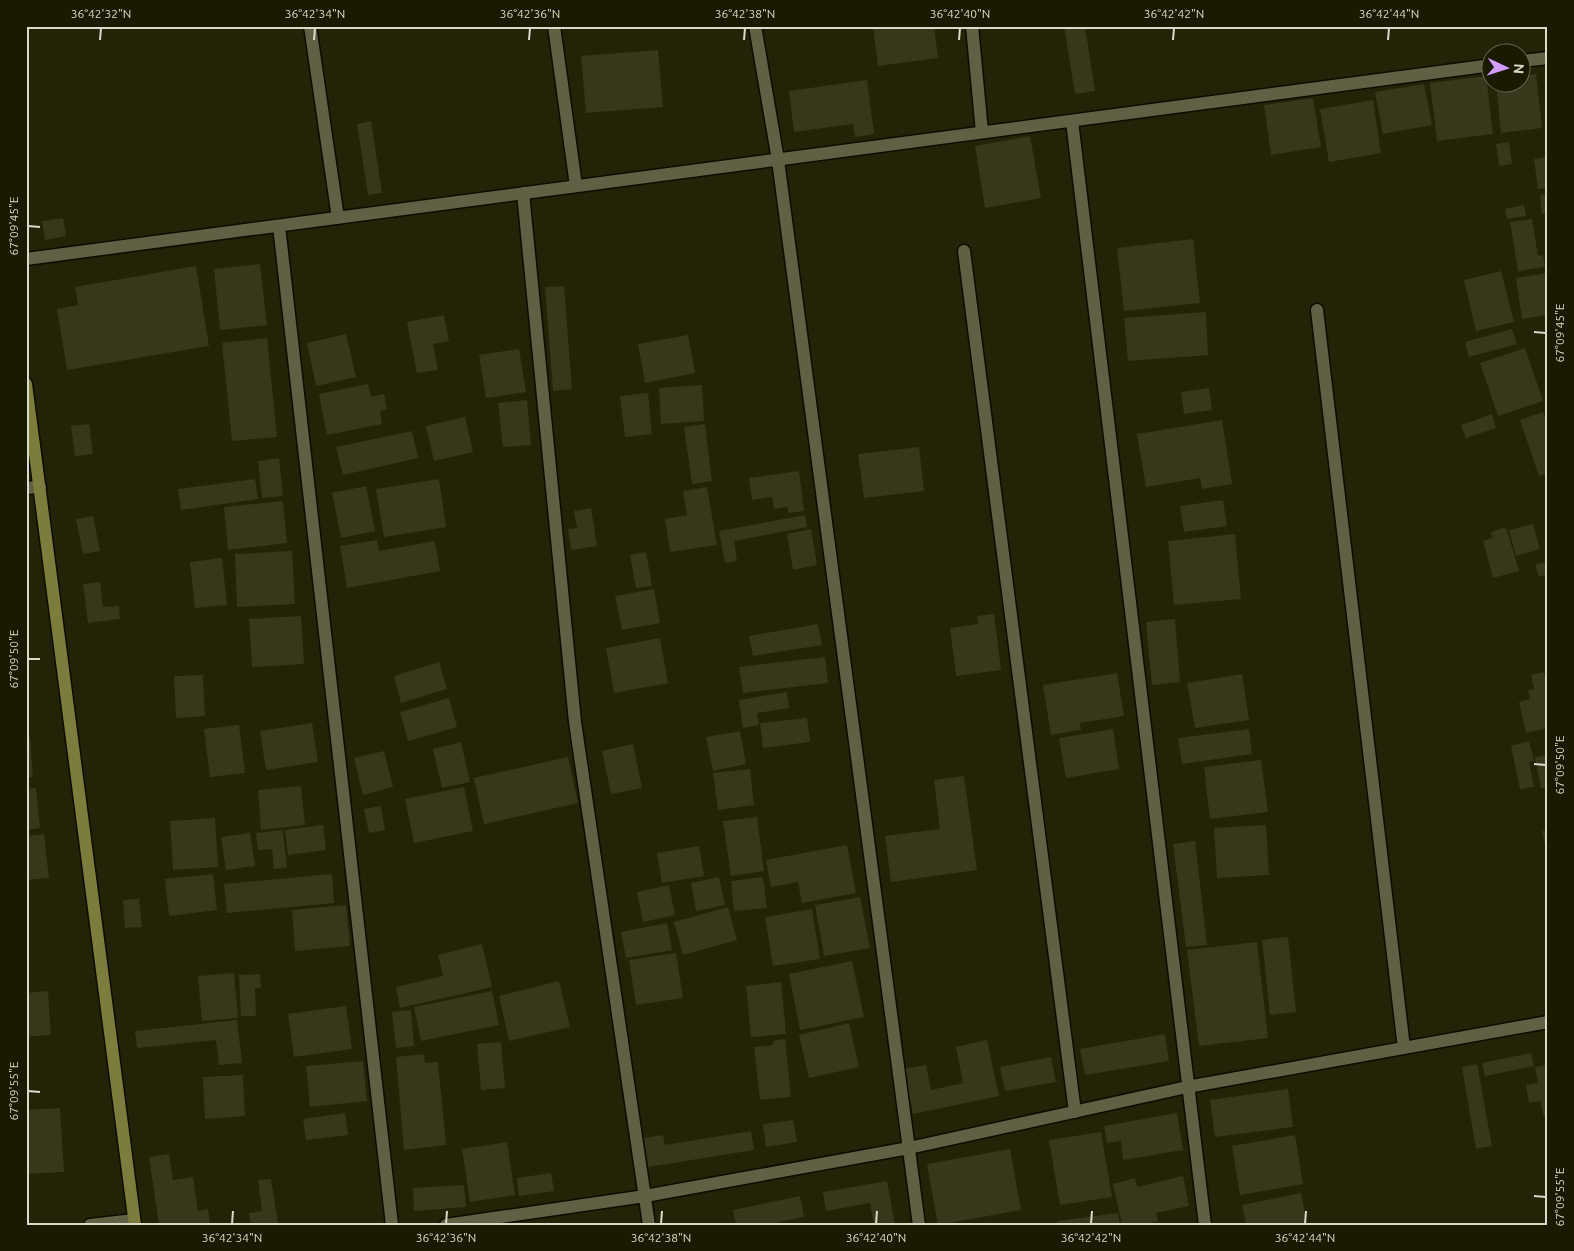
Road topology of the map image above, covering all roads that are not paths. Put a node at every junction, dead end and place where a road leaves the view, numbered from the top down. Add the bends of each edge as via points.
1 (310, 26) edge
2 (554, 26) edge
3 (755, 26) edge
4 (972, 26) edge
5 (1548, 58) edge
6 (1532, 60) edge
7 (1482, 66) edge
8 (1072, 121) junction
9 (982, 132) junction
10 (778, 160) junction
11 (576, 186) junction
12 (523, 193) junction
13 (338, 218) junction
14 (279, 226) junction
15 (964, 251) dead end
16 (26, 259) edge
17 (1317, 310) dead end
18 (26, 384) edge
19 (40, 487) junction
20 (26, 488) edge
21 (1548, 1022) edge
22 (1404, 1048) junction
23 (1187, 1087) junction
24 (1075, 1112) junction
25 (909, 1148) junction
26 (645, 1196) junction
27 (135, 1223) edge
28 (90, 1225) edge
29 (392, 1225) edge
30 (446, 1225) edge
31 (649, 1225) edge
32 (919, 1225) edge
33 (1205, 1225) edge

1 - 13 street
2 - 11 street
3 - 10 street
4 - 9 street
5 - 6 street
7 - 8 street
8 - 9 street
8 - 23 street
9 - 10 street
10 - 11 street
10 - 25 street
11 - 12 street
12 - 13 street
12 - 26 street via 575,722
13 - 14 street
14 - 16 street
14 - 29 street
15 - 24 street
17 - 22 street
18 - 19 street
19 - 20 street
19 - 27 street
21 - 22 street
22 - 23 street
23 - 24 street
23 - 33 street
24 - 25 street
25 - 26 street
25 - 32 street
26 - 30 street
26 - 31 street
27 - 28 street

